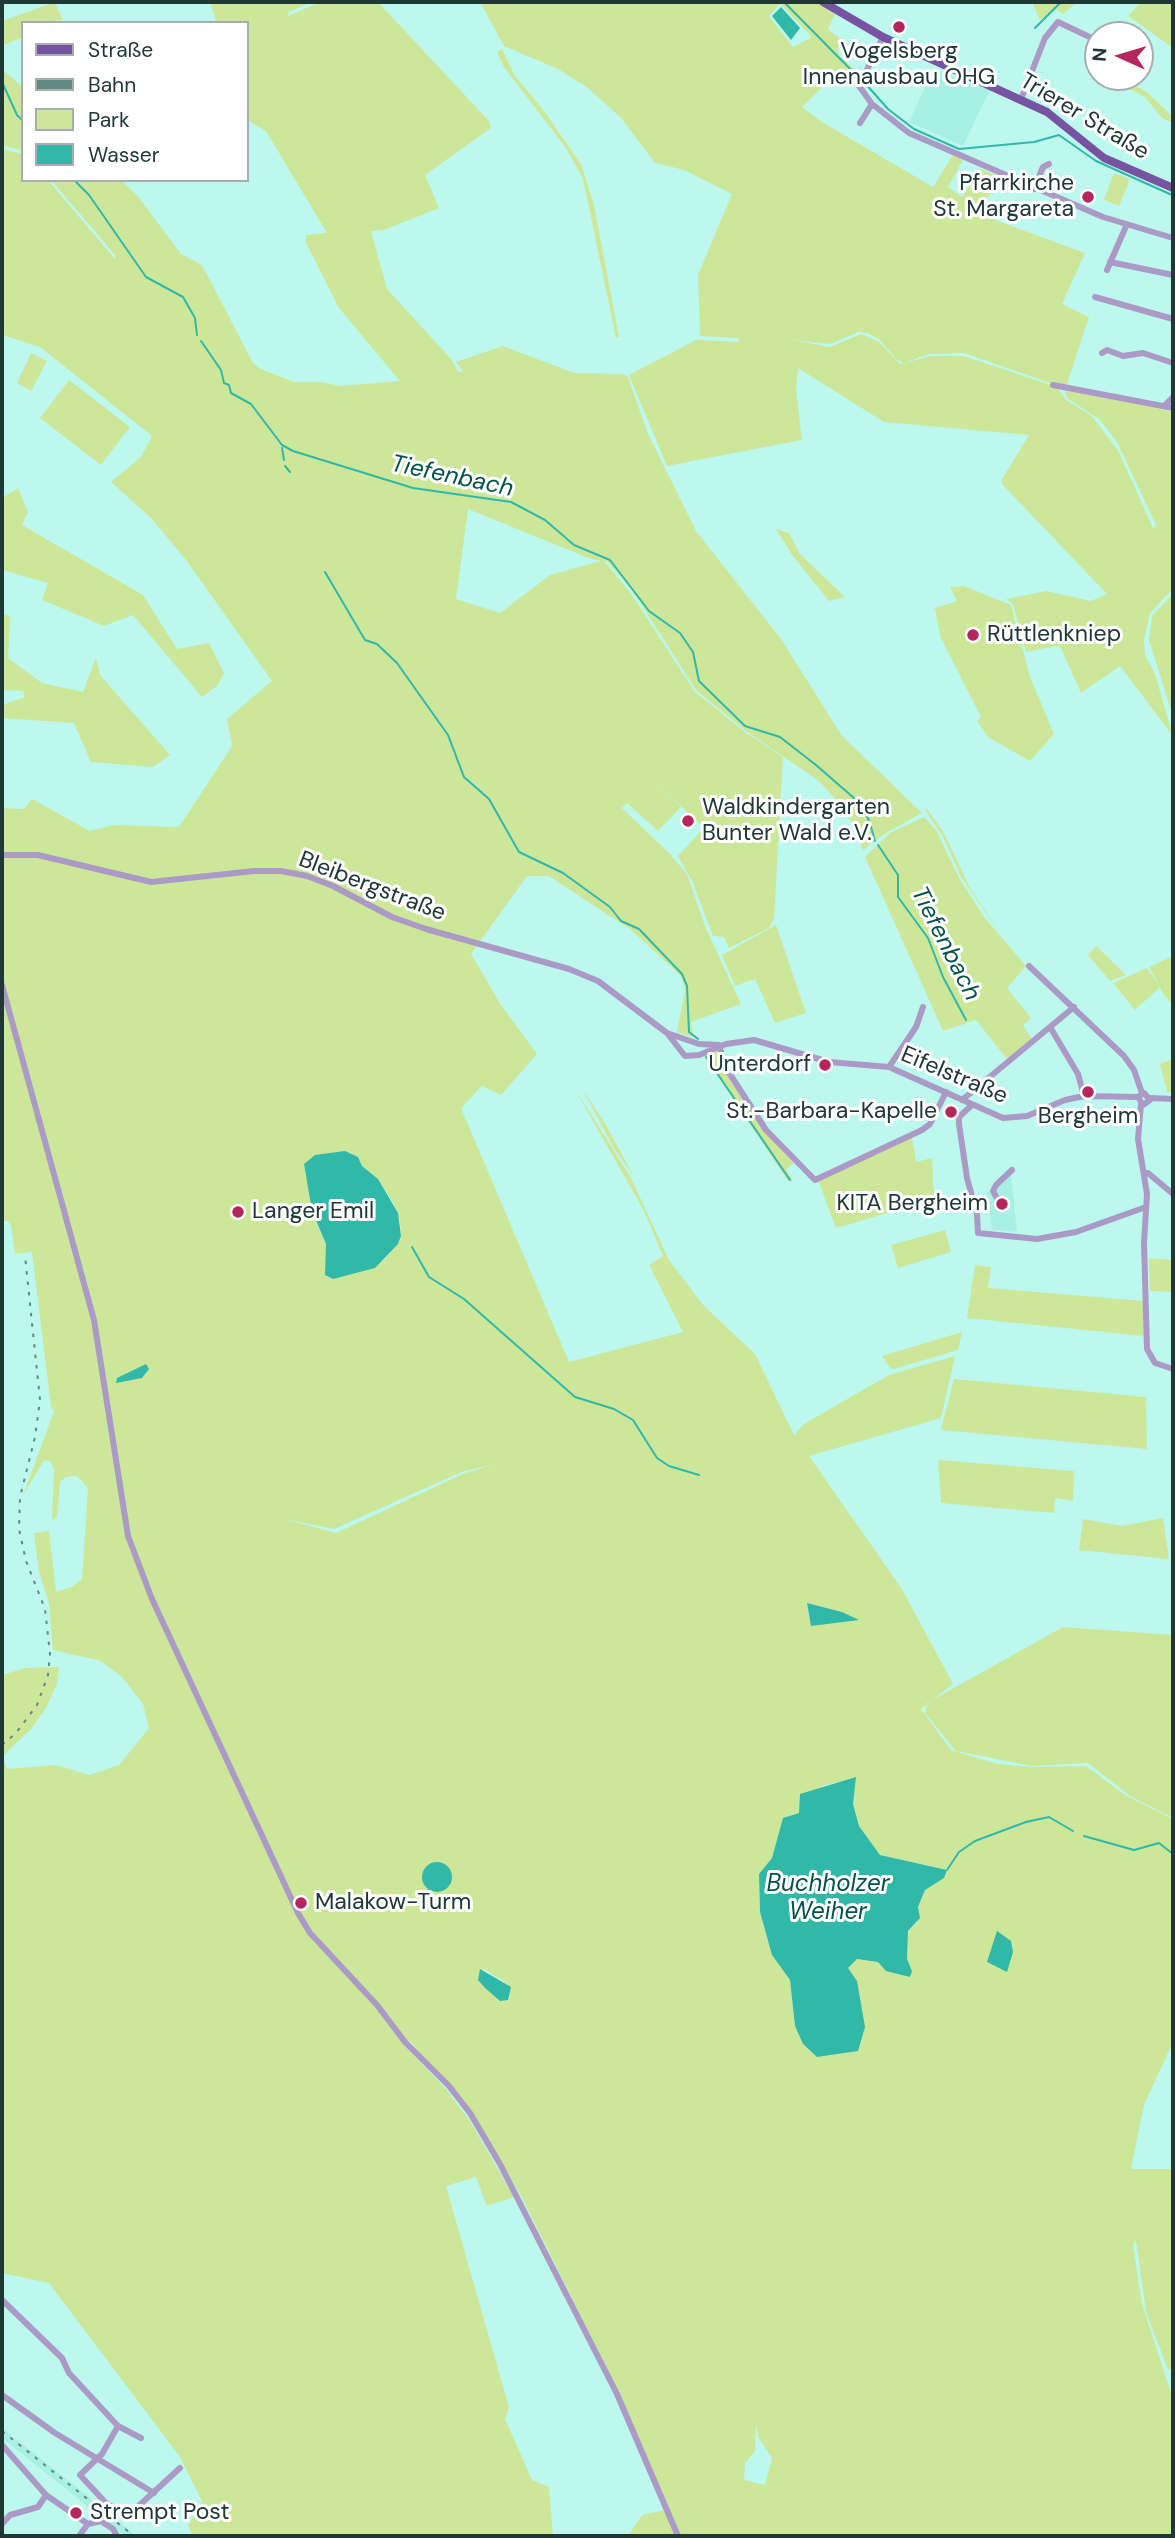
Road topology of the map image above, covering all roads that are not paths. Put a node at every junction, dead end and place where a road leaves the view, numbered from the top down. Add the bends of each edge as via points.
1 (823, 2) edge
2 (1084, 34) edge
3 (883, 37) junction
4 (1021, 99) junction
5 (872, 104) junction
6 (860, 123) dead end
7 (1049, 164) dead end
8 (1034, 188) junction
9 (1173, 188) edge
10 (1127, 224) junction
11 (1173, 237) edge
12 (1173, 275) edge
13 (1095, 297) dead end
14 (1173, 319) edge
15 (1136, 347) dead end
16 (1102, 352) dead end
17 (1143, 353) junction
18 (1173, 363) edge
19 (1053, 385) dead end
20 (1173, 397) edge
21 (1164, 406) junction
22 (1173, 408) edge
23 (2, 855) edge
24 (1029, 966) dead end
25 (2, 985) edge
26 (923, 1007) dead end
27 (1074, 1007) junction
28 (1050, 1027) junction
29 (667, 1033) junction
30 (682, 1040) junction
31 (674, 1044) junction
32 (699, 1044) junction
33 (719, 1045) junction
34 (699, 1055) junction
35 (889, 1067) junction
36 (946, 1092) junction
37 (1084, 1097) junction
38 (1138, 1098) junction
39 (1150, 1098) junction
40 (1173, 1099) edge
41 (962, 1100) junction
42 (972, 1105) junction
43 (1012, 1170) dead end
44 (1144, 1174) junction
45 (1173, 1194) edge
46 (997, 1198) dead end
47 (1146, 1207) junction
48 (1173, 1369) edge
49 (2, 2300) edge
50 (2, 2395) edge
51 (118, 2426) junction
52 (141, 2438) dead end
53 (2, 2445) edge
54 (97, 2457) junction
55 (180, 2468) dead end
56 (153, 2493) junction
57 (46, 2495) junction
58 (2, 2524) edge
59 (88, 2524) junction
60 (79, 2536) edge
61 (117, 2536) edge
62 (678, 2536) edge

1 - 3 main road, Trierer Straße
2 - 4 street via 1058,22 1045,38
3 - 4 main road, Trierer Straße
3 - 5 street via 860,78 859,86
4 - 9 main road, Trierer Straße via 1047,112 1104,158
5 - 6 street
5 - 8 street via 909,132
7 - 8 street
8 - 10 street
10 - 11 street
10 - 12 street via 1109,266
13 - 14 street
15 - 17 street
16 - 17 street
17 - 18 street
19 - 21 street
20 - 21 street
21 - 22 street
23 - 29 street, Bleibergstraße via 38,855 151,882 254,872 307,876 392,917 598,981
24 - 27 street
25 - 62 street via 94,1320 128,1536 152,1599 310,1933 449,2086 500,2164 617,2394
26 - 35 street via 916,1027
27 - 28 street
27 - 38 street via 1129,1063
28 - 37 street via 1078,1074
28 - 41 street
29 - 30 street, Bleibergstraße
29 - 31 street, Bleibergstraße
30 - 31 street
30 - 32 street, Bleibergstraße
31 - 34 street via 685,1056
32 - 33 street, Bleibergstraße
32 - 34 street
33 - 34 street
33 - 35 street, Eifelstraße via 754,1041 818,1060
33 - 36 street via 726,1068 766,1130 815,1180 922,1130 930,1124
35 - 36 street, Eifelstraße
36 - 41 street, Eifelstraße
37 - 38 street, Eifelstraße
37 - 42 street, Eifelstraße via 1013,1119
38 - 39 street
38 - 39 street via 1148,1104
38 - 44 street
39 - 40 street
41 - 42 street, Eifelstraße
42 - 47 street via 959,1117 959,1124 978,1233 1037,1239 1076,1232
43 - 46 street via 996,1185
44 - 45 street
44 - 47 street
47 - 48 street via 1147,1349 1151,1359
49 - 51 street via 62,2358 69,2373
50 - 54 street
51 - 52 street
51 - 54 street
53 - 57 street
54 - 56 street
54 - 56 street via 80,2477 118,2511 132,2512
55 - 56 street
57 - 58 street via 38,2507 10,2515
57 - 59 street
59 - 60 street
59 - 61 street via 101,2521

